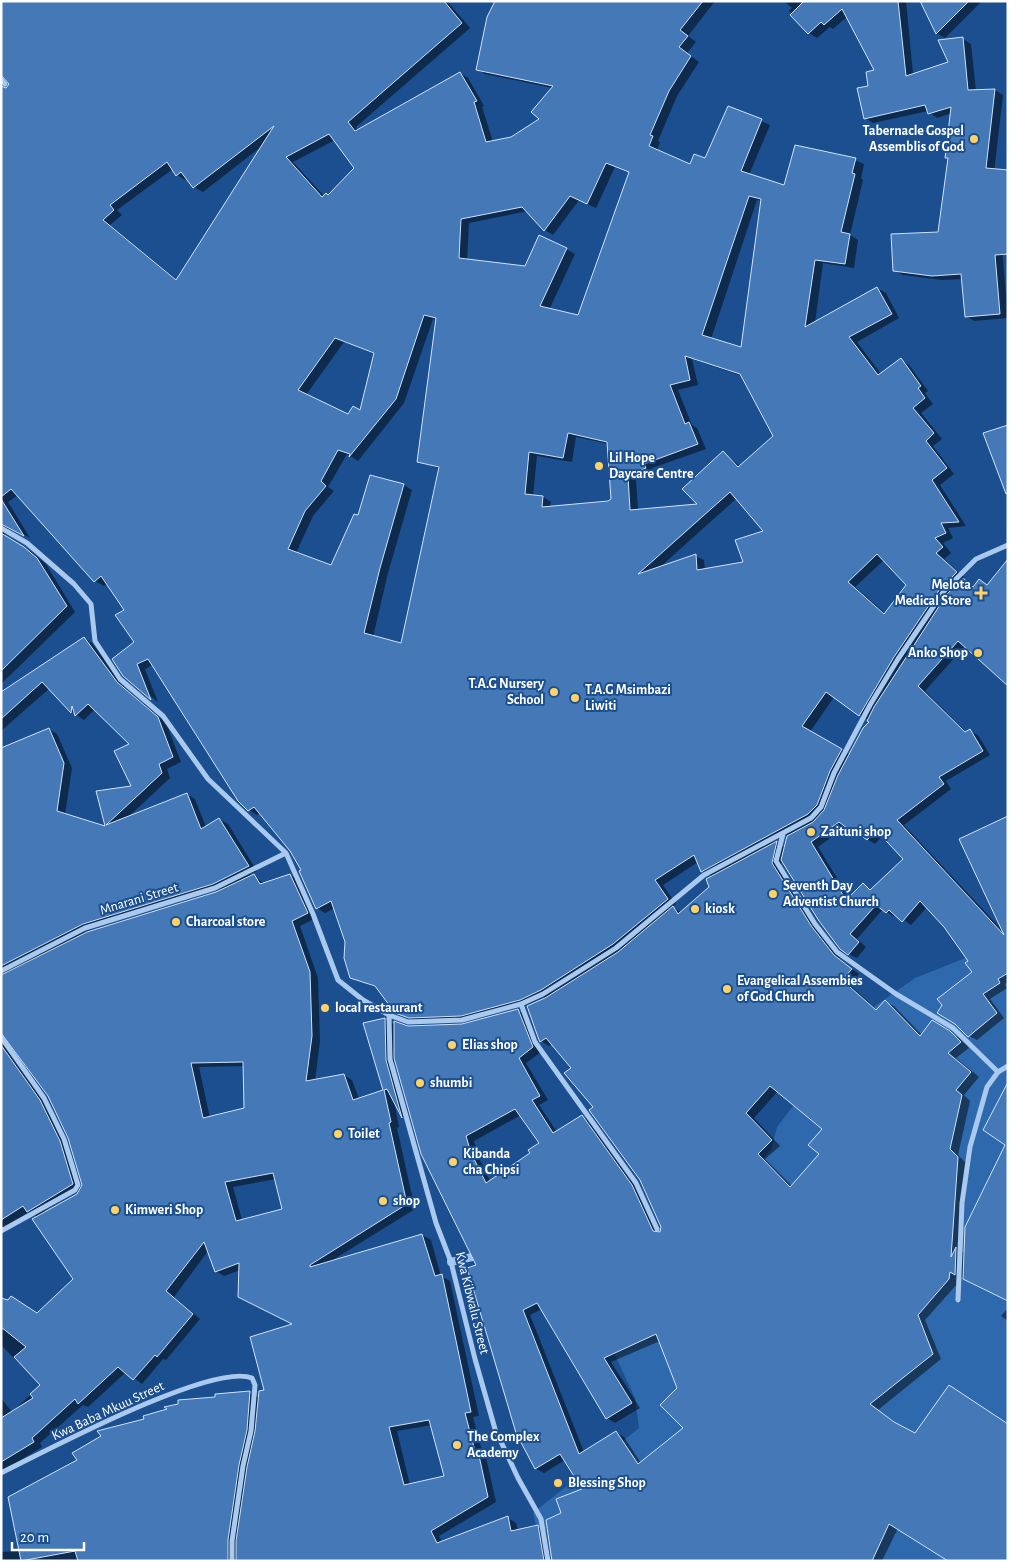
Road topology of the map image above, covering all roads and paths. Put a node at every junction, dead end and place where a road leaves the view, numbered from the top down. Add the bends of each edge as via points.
1 (1, 528) edge
2 (1008, 545) edge
3 (783, 834) junction
4 (286, 853) junction
5 (1, 971) edge
6 (521, 1004) junction
7 (389, 1015) junction
8 (1, 1037) edge
9 (1008, 1066) edge
10 (998, 1072) junction
11 (657, 1229) dead end
12 (1, 1231) edge
13 (958, 1300) dead end
14 (1, 1473) edge
15 (232, 1561) edge
16 (548, 1561) edge

1 - 4 street via 27,543 74,584 90,604 95,641 120,679 163,716 208,779
2 - 3 street via 976,559 944,591 870,705 834,773 821,807 811,818
3 - 6 street via 704,875 598,961
3 - 10 street via 776,860 815,924 837,952 896,994 952,1028
4 - 5 street, Mnarani Street via 215,888 85,928
4 - 7 street via 338,980
6 - 7 street via 462,1020 408,1022
6 - 11 street via 535,1042 636,1183
7 - 16 street, Kwa Kibwalu Street via 390,1059 436,1223 451,1262 495,1429 541,1519
8 - 12 street via 44,1098 64,1139 78,1186
9 - 10 street
10 - 13 street via 987,1087 970,1147 962,1203
14 - 15 street, Kwa Baba Mkuu Street via 158,1398 228,1376 252,1378 255,1385 251,1430 233,1533

